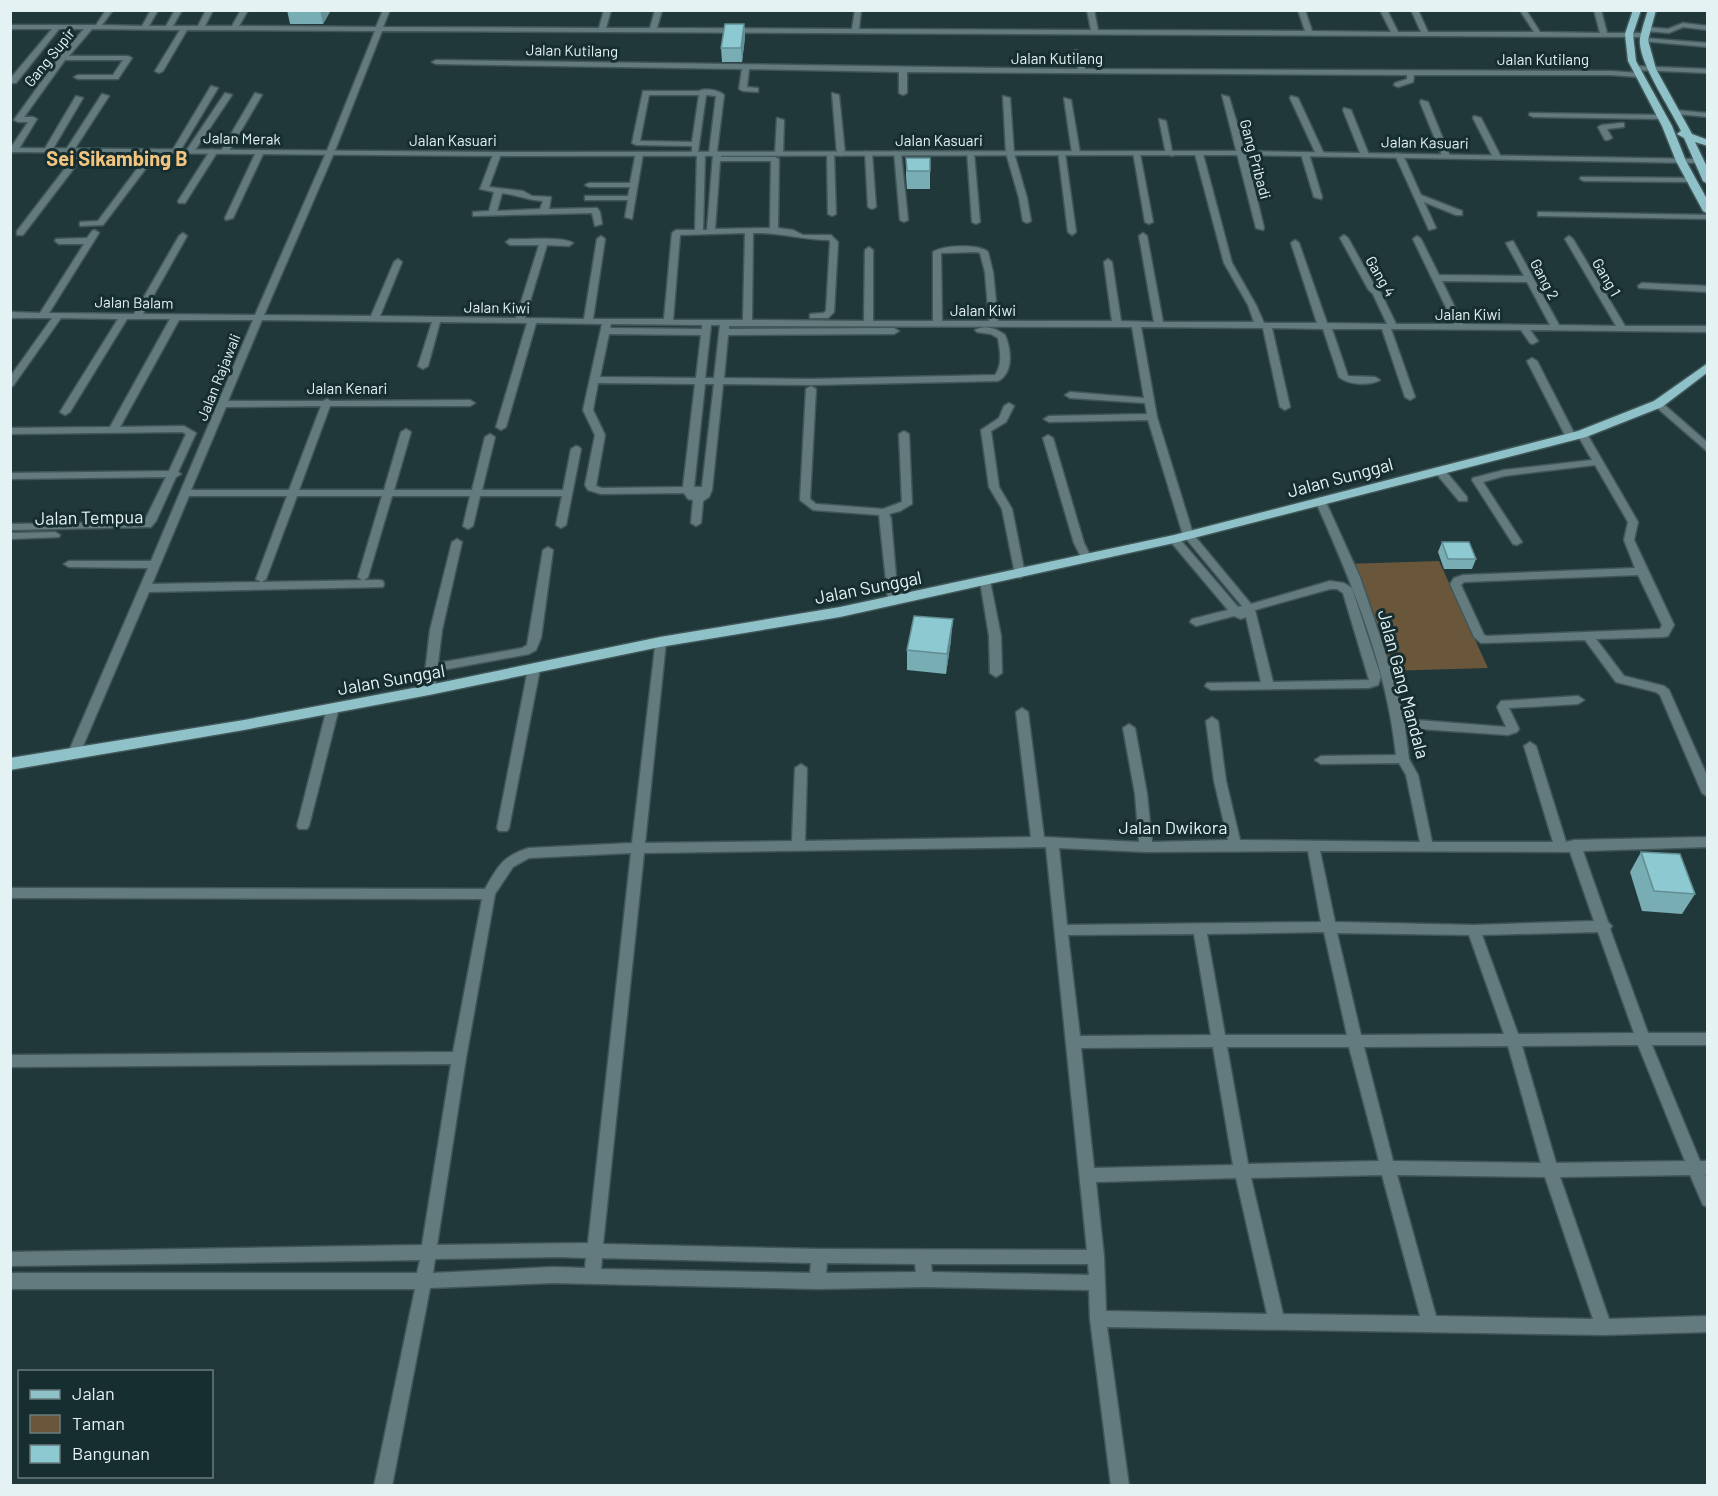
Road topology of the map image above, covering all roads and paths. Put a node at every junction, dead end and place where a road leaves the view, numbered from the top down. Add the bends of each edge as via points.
1 (110, 10) edge
2 (155, 10) edge
3 (179, 10) edge
4 (210, 10) edge
5 (245, 10) edge
6 (387, 10) edge
7 (608, 10) edge
8 (659, 10) edge
9 (858, 10) edge
10 (1090, 10) edge
11 (1301, 10) edge
12 (1383, 10) edge
13 (1414, 10) edge
14 (1597, 10) edge
15 (1637, 10) edge
16 (1652, 10) edge
17 (1524, 12) dead end
18 (99, 25) dead end
19 (10, 27) edge
20 (57, 27) junction
21 (90, 27) junction
22 (144, 28) junction
23 (168, 28) junction
24 (185, 28) junction
25 (381, 28) junction
26 (1707, 28) edge
27 (200, 29) junction
28 (234, 29) junction
29 (602, 29) junction
30 (653, 29) junction
31 (855, 30) junction
32 (1095, 32) junction
33 (1309, 33) junction
34 (1395, 33) junction
35 (1426, 34) junction
36 (1538, 34) junction
37 (1604, 34) junction
38 (1629, 34) junction
39 (1645, 35) junction
40 (1707, 45) edge
41 (1076, 52) dead end
42 (63, 58) junction
43 (436, 62) dead end
44 (746, 68) junction
45 (903, 69) junction
46 (159, 71) dead end
47 (1082, 71) junction
48 (1411, 72) junction
49 (1637, 72) junction
50 (1654, 72) junction
51 (1707, 72) edge
52 (78, 77) dead end
53 (12, 81) dead end
54 (1398, 85) dead end
55 (214, 88) dead end
56 (755, 90) dead end
57 (703, 91) junction
58 (903, 93) dead end
59 (228, 95) dead end
60 (258, 95) dead end
61 (835, 95) dead end
62 (105, 96) dead end
63 (1225, 96) dead end
64 (78, 98) dead end
65 (1006, 98) dead end
66 (1294, 98) dead end
67 (1067, 100) dead end
68 (1424, 102) dead end
69 (1347, 110) dead end
70 (1533, 115) dead end
71 (1678, 115) junction
72 (1707, 115) edge
73 (1478, 118) dead end
74 (780, 120) dead end
75 (1162, 121) dead end
76 (1667, 127) junction
77 (1687, 136) junction
78 (1707, 136) edge
79 (1608, 138) dead end
80 (1707, 142) edge
81 (696, 144) junction
82 (12, 150) edge
83 (48, 150) junction
84 (69, 151) junction
85 (83, 151) junction
86 (155, 151) junction
87 (176, 151) junction
88 (190, 151) junction
89 (214, 151) junction
90 (225, 151) junction
91 (1707, 151) edge
92 (260, 152) junction
93 (330, 153) junction
94 (698, 153) junction
95 (868, 153) junction
96 (897, 153) junction
97 (970, 153) junction
98 (1010, 153) junction
99 (1061, 153) junction
100 (1076, 153) junction
101 (1242, 153) junction
102 (497, 154) junction
103 (639, 154) junction
104 (779, 154) junction
105 (830, 154) junction
106 (841, 154) junction
107 (1136, 154) junction
108 (1170, 154) junction
109 (1199, 154) junction
110 (1305, 154) junction
111 (1320, 154) junction
112 (1694, 154) junction
113 (715, 155) junction
114 (1365, 155) junction
115 (1399, 155) junction
116 (1446, 156) junction
117 (1497, 157) junction
118 (1707, 157) edge
119 (1680, 158) junction
120 (1584, 179) dead end
121 (1691, 180) junction
122 (1707, 181) edge
123 (589, 185) dead end
124 (634, 185) junction
125 (499, 190) junction
126 (1318, 197) dead end
127 (1418, 197) junction
128 (588, 198) dead end
129 (632, 198) junction
130 (182, 201) dead end
131 (872, 207) dead end
132 (544, 211) junction
133 (1707, 211) edge
134 (1459, 213) dead end
135 (476, 214) dead end
136 (492, 214) junction
137 (832, 214) dead end
138 (1541, 214) dead end
139 (629, 217) dead end
140 (1707, 217) edge
141 (229, 218) dead end
142 (904, 220) dead end
143 (976, 222) dead end
144 (1027, 222) dead end
145 (1149, 222) dead end
146 (84, 224) dead end
147 (598, 224) dead end
148 (1260, 228) dead end
149 (1432, 228) dead end
150 (774, 230) junction
151 (20, 232) dead end
152 (699, 232) junction
153 (711, 232) junction
154 (750, 232) junction
155 (1072, 232) dead end
156 (183, 236) dead end
157 (1143, 236) dead end
158 (1344, 238) dead end
159 (1569, 238) dead end
160 (601, 239) dead end
161 (1417, 239) dead end
162 (59, 241) dead end
163 (510, 242) dead end
164 (544, 242) junction
165 (569, 243) dead end
166 (1295, 243) dead end
167 (1510, 243) dead end
168 (869, 250) dead end
169 (398, 262) dead end
170 (1108, 262) dead end
171 (1436, 278) junction
172 (1530, 279) junction
173 (1642, 286) dead end
174 (1707, 289) edge
175 (10, 315) edge
176 (43, 315) junction
177 (59, 315) junction
178 (124, 315) junction
179 (138, 315) junction
180 (645, 315) dead end
181 (176, 316) junction
182 (258, 318) junction
183 (375, 319) junction
184 (437, 319) junction
185 (669, 319) junction
186 (520, 320) junction
187 (747, 320) junction
188 (532, 321) junction
189 (588, 321) junction
190 (868, 323) junction
191 (938, 323) junction
192 (994, 324) junction
193 (1117, 324) junction
194 (1136, 324) junction
195 (1160, 325) junction
196 (1263, 325) junction
197 (606, 326) junction
198 (1325, 326) junction
199 (707, 327) junction
200 (1390, 327) junction
201 (1461, 327) junction
202 (1523, 327) junction
203 (1556, 327) junction
204 (725, 328) junction
205 (1622, 328) junction
206 (1707, 329) edge
207 (1533, 341) dead end
208 (1532, 361) dead end
209 (423, 366) dead end
210 (1707, 366) edge
211 (594, 380) junction
212 (1375, 380) dead end
213 (700, 381) junction
214 (719, 382) junction
215 (10, 384) edge
216 (811, 389) dead end
217 (1070, 395) dead end
218 (1410, 397) dead end
219 (1150, 401) junction
220 (327, 402) junction
221 (470, 403) dead end
222 (224, 404) junction
223 (1658, 404) junction
224 (1009, 406) dead end
225 (1286, 407) dead end
226 (66, 412) dead end
227 (1152, 417) junction
228 (1049, 419) dead end
229 (501, 428) dead end
230 (114, 429) junction
231 (10, 431) edge
232 (406, 432) dead end
233 (904, 434) dead end
234 (1576, 436) junction
235 (490, 437) dead end
236 (1048, 438) dead end
237 (576, 449) dead end
238 (1707, 449) edge
239 (1599, 462) junction
240 (1439, 470) junction
241 (171, 474) junction
242 (193, 474) junction
243 (10, 476) edge
244 (707, 490) junction
245 (688, 491) junction
246 (294, 492) junction
247 (389, 492) junction
248 (478, 492) junction
249 (184, 493) junction
250 (567, 493) junction
251 (1462, 499) dead end
252 (698, 500) junction
253 (1320, 500) junction
254 (883, 512) junction
255 (696, 523) dead end
256 (561, 525) dead end
257 (468, 526) dead end
258 (10, 527) edge
259 (167, 532) junction
260 (10, 536) edge
261 (1181, 537) junction
262 (457, 542) dead end
263 (1517, 542) dead end
264 (548, 550) dead end
265 (1087, 559) junction
266 (69, 564) dead end
267 (153, 565) junction
268 (1642, 571) junction
269 (1020, 574) junction
270 (363, 577) dead end
271 (1222, 577) junction
272 (261, 579) dead end
273 (985, 581) junction
274 (1210, 581) junction
275 (379, 584) dead end
276 (144, 588) junction
277 (893, 600) junction
278 (1236, 612) junction
279 (1249, 614) junction
280 (1196, 622) dead end
281 (1589, 638) junction
282 (660, 642) junction
283 (432, 668) junction
284 (534, 669) junction
285 (996, 673) dead end
286 (1211, 686) dead end
287 (1268, 686) junction
288 (429, 690) junction
289 (1578, 700) dead end
290 (333, 708) junction
291 (1022, 712) dead end
292 (1212, 721) dead end
293 (1399, 723) junction
294 (1129, 728) dead end
295 (1530, 746) dead end
296 (74, 753) junction
297 (1321, 759) dead end
298 (1403, 759) junction
299 (10, 764) edge
300 (801, 768) dead end
301 (1707, 793) edge
302 (303, 826) dead end
303 (503, 828) dead end
304 (1707, 842) edge
305 (1045, 843) junction
306 (1235, 845) junction
307 (1313, 846) junction
308 (1568, 846) junction
309 (798, 847) junction
310 (1146, 847) junction
311 (1427, 847) junction
312 (638, 848) junction
313 (10, 893) edge
314 (489, 894) junction
315 (1605, 926) junction
316 (1327, 927) junction
317 (1063, 930) junction
318 (1200, 930) junction
319 (1474, 930) junction
320 (1707, 1039) edge
321 (1354, 1040) junction
322 (1513, 1040) junction
323 (1643, 1040) junction
324 (1219, 1041) junction
325 (1073, 1042) junction
326 (459, 1058) junction
327 (10, 1061) edge
328 (1388, 1168) junction
329 (1701, 1168) edge
330 (1550, 1170) junction
331 (1242, 1172) junction
332 (1086, 1175) junction
333 (1707, 1200) edge
334 (429, 1252) junction
335 (596, 1252) junction
336 (819, 1256) junction
337 (922, 1256) junction
338 (1096, 1257) junction
339 (125, 1258) junction
340 (10, 1259) edge
341 (592, 1276) junction
342 (926, 1279) junction
343 (117, 1280) junction
344 (10, 1281) edge
345 (424, 1281) junction
346 (818, 1281) junction
347 (1097, 1283) junction
348 (1098, 1319) junction
349 (1276, 1322) junction
350 (1430, 1324) junction
351 (1707, 1324) edge
352 (1604, 1327) junction
353 (383, 1485) edge
354 (1120, 1485) edge

1 - 18 street
2 - 22 street
3 - 23 street
4 - 27 street
5 - 28 street
6 - 25 street, Jalan Rajawali
7 - 29 street
8 - 30 street
9 - 31 street
10 - 32 street
11 - 33 street
12 - 34 street
13 - 35 street
14 - 37 street
15 - 38 main road
16 - 39 main road
17 - 36 street
19 - 20 street
20 - 21 street
20 - 53 street
21 - 22 street
21 - 42 street, Gang Supir
22 - 23 street
23 - 24 street
24 - 27 street
24 - 46 street
25 - 28 street
25 - 29 street
25 - 93 street, Jalan Rajawali
26 - 39 street via 1683,24 1670,31
27 - 28 street
29 - 30 street
30 - 31 street
31 - 32 street
32 - 33 street
33 - 34 street
34 - 35 street
35 - 36 street
36 - 37 street
37 - 38 street
38 - 39 street
38 - 49 main road
39 - 40 street
39 - 50 main road
41 - 47 street
42 - 52 street via 128,58 114,77
42 - 82 street, Gang Supir via 18,120 33,119
43 - 44 street, Jalan Kutilang
44 - 45 street, Jalan Kutilang
44 - 56 street via 743,89
45 - 47 street, Jalan Kutilang
45 - 58 street
47 - 48 street, Jalan Kutilang
48 - 49 street, Jalan Kutilang
48 - 54 street via 1410,80
49 - 50 street, Jalan Kutilang
49 - 76 main road
50 - 51 street, Jalan Kutilang
50 - 71 main road
55 - 87 street
57 - 81 street
57 - 81 street via 646,93 635,142
57 - 113 street via 720,95
59 - 88 street
60 - 90 street
61 - 106 street
62 - 84 street
63 - 101 street, Gang Pribadi
64 - 83 street
65 - 98 street
66 - 111 street
67 - 100 street
68 - 116 street
69 - 114 street
70 - 76 street
71 - 72 street
71 - 77 main road
71 - 78 main road
73 - 117 street
74 - 104 street
75 - 108 street
76 - 77 main road
76 - 79 street via 1604,125
76 - 112 main road
76 - 119 main road
77 - 80 main road
77 - 112 main road
81 - 94 street
82 - 83 street, Jalan Merak
83 - 84 street, Jalan Merak
84 - 85 street, Jalan Merak
85 - 86 street, Jalan Merak
85 - 151 street
86 - 87 street, Jalan Merak
86 - 146 street via 100,223
87 - 88 street, Jalan Merak
88 - 89 street, Jalan Merak
89 - 90 street, Jalan Merak
89 - 130 street
90 - 92 street, Jalan Merak
91 - 112 main road
92 - 93 street, Jalan Merak
92 - 141 street
93 - 102 street, Jalan Kasuari
93 - 182 street, Jalan Rajawali
94 - 103 street, Jalan Kasuari
94 - 113 street, Jalan Kasuari
94 - 152 street
95 - 96 street, Jalan Kasuari
95 - 106 street, Jalan Kasuari
95 - 131 street
96 - 97 street, Jalan Kasuari
96 - 142 street
97 - 98 street, Jalan Kasuari
97 - 143 street
98 - 99 street, Jalan Kasuari
98 - 144 street
99 - 100 street, Jalan Kasuari
99 - 155 street
100 - 107 street, Jalan Kasuari
101 - 109 street, Jalan Kasuari
101 - 110 street, Jalan Kasuari
101 - 148 street, Gang Pribadi
102 - 103 street, Jalan Kasuari
102 - 125 street via 484,189
103 - 124 street
104 - 105 street, Jalan Kasuari
104 - 113 street, Jalan Kasuari
105 - 106 street, Jalan Kasuari
105 - 137 street
107 - 108 street, Jalan Kasuari
107 - 145 street
108 - 109 street, Jalan Kasuari
109 - 196 street via 1228,263
110 - 111 street, Jalan Kasuari
110 - 126 street
111 - 114 street, Jalan Kasuari
112 - 118 main road
112 - 119 street, Jalan Kasuari
112 - 122 main road
113 - 150 street via 775,159
113 - 153 street
114 - 115 street, Jalan Kasuari
115 - 116 street, Jalan Kasuari
115 - 127 street
116 - 117 street, Jalan Kasuari
117 - 119 street, Jalan Kasuari
119 - 121 main road
120 - 121 street
121 - 133 main road
123 - 124 street
124 - 129 street
125 - 132 street via 548,199
125 - 136 street
127 - 134 street
127 - 149 street
128 - 129 street
129 - 139 street
132 - 136 street
132 - 147 street via 595,210
135 - 136 street
138 - 140 street
150 - 154 street
150 - 187 street via 802,237 831,238 834,242 830,312 822,316
152 - 153 street
152 - 185 street via 676,233
153 - 154 street
154 - 187 street
156 - 179 street
157 - 195 street
158 - 200 street, Gang 4 via 1377,293
159 - 205 street, Gang 1
160 - 189 street
161 - 171 street
162 - 176 street via 93,237
163 - 164 street
164 - 165 street
164 - 186 street
166 - 198 street
167 - 172 street, Gang 2
168 - 190 street
169 - 183 street
170 - 193 street
171 - 172 street
171 - 201 street
172 - 203 street, Gang 2
173 - 174 street
175 - 176 street, Jalan Balam
176 - 177 street, Jalan Balam
177 - 178 street, Jalan Balam
177 - 215 street
178 - 179 street, Jalan Balam
178 - 226 street
179 - 181 street, Jalan Balam
180 - 185 street
181 - 182 street, Jalan Balam
181 - 230 street
182 - 183 street, Jalan Kiwi
182 - 222 street, Jalan Rajawali
183 - 184 street, Jalan Kiwi
184 - 186 street, Jalan Kiwi
184 - 209 street
185 - 187 street
185 - 197 street, Jalan Kiwi
185 - 199 street, Jalan Kiwi
186 - 188 street, Jalan Kiwi
187 - 190 street, Jalan Kiwi
187 - 204 street, Jalan Kiwi
188 - 189 street, Jalan Kiwi
188 - 229 street
189 - 197 street, Jalan Kiwi
190 - 191 street, Jalan Kiwi
191 - 192 street, Jalan Kiwi
191 - 192 street via 938,252 980,249 989,272
192 - 193 street, Jalan Kiwi
193 - 194 street, Jalan Kiwi
194 - 195 street, Jalan Kiwi
194 - 219 street
195 - 196 street, Jalan Kiwi
196 - 198 street, Jalan Kiwi
196 - 225 street
197 - 199 street
197 - 211 street
198 - 200 street, Jalan Kiwi
198 - 212 street via 1344,377
199 - 204 street, Jalan Kiwi
199 - 213 street
200 - 201 street, Jalan Kiwi
200 - 218 street, Gang 4
201 - 202 street, Jalan Kiwi
202 - 203 street, Jalan Kiwi
202 - 207 street
203 - 205 street, Jalan Kiwi
204 - 214 street
204 - 214 street via 993,331 1002,337 1004,366 1002,376 992,380
205 - 206 street, Jalan Kiwi
208 - 234 street
210 - 223 main road, Jalan Sunggal
211 - 213 street
211 - 245 street via 588,414 600,435 592,488
213 - 214 street
213 - 245 street
214 - 244 street
216 - 254 street via 807,504
217 - 219 street
219 - 227 street
220 - 221 street, Jalan Kenari
220 - 222 street, Jalan Kenari
220 - 246 street
222 - 242 street, Jalan Rajawali
223 - 234 main road, Jalan Sunggal
223 - 238 street
224 - 269 street via 1003,420 986,430 994,487 1007,508
227 - 228 street
227 - 261 street
230 - 231 street
230 - 241 street via 190,431
232 - 247 street
233 - 254 street via 907,504
234 - 239 street
234 - 240 main road, Jalan Sunggal
235 - 248 street
236 - 265 street
237 - 250 street
239 - 263 street via 1477,480
239 - 268 street via 1633,522 1629,540
240 - 251 street
240 - 253 main road, Jalan Sunggal
241 - 242 street
241 - 243 street
241 - 258 street via 147,525
242 - 249 street, Jalan Rajawali
244 - 245 street
244 - 252 street
245 - 252 street
246 - 247 street
246 - 249 street
246 - 272 street
247 - 248 street
247 - 270 street
248 - 250 street
248 - 257 street
249 - 259 street, Jalan Rajawali
250 - 256 street
252 - 255 street
253 - 261 main road, Jalan Sunggal
253 - 293 street, Jalan Gang Mandala via 1355,577 1388,675
254 - 277 street
259 - 260 street, Jalan Tempua
259 - 267 street, Jalan Rajawali
261 - 265 main road, Jalan Sunggal
261 - 271 street
261 - 274 street
262 - 283 street via 436,630
264 - 283 street via 532,647
265 - 269 main road, Jalan Sunggal
266 - 267 street
267 - 276 street, Jalan Rajawali
268 - 281 street via 1668,625 1667,631
268 - 281 street via 1463,579 1455,584 1485,640
269 - 273 main road, Jalan Sunggal
271 - 274 street
271 - 279 street
273 - 277 main road, Jalan Sunggal
273 - 285 street via 995,636
274 - 278 street
275 - 276 street
276 - 296 street, Jalan Rajawali
277 - 282 main road, Jalan Sunggal
278 - 279 street
278 - 280 street
279 - 287 street
279 - 287 street via 1330,585 1344,588 1375,677 1369,684
281 - 301 street via 1620,679 1665,693
282 - 284 main road, Jalan Sunggal
282 - 312 street
283 - 288 street
284 - 288 main road, Jalan Sunggal
284 - 303 street
286 - 287 street
288 - 290 main road, Jalan Sunggal
289 - 293 street via 1505,704 1512,729 1508,731
290 - 296 main road, Jalan Sunggal
290 - 302 street
291 - 305 street
292 - 306 street via 1220,781
293 - 298 street, Jalan Gang Mandala
294 - 310 street
295 - 308 street
296 - 299 main road, Jalan Sunggal
297 - 298 street
298 - 311 street, Jalan Gang Mandala via 1412,775
300 - 309 street
304 - 308 street, Jalan Dwikora
305 - 309 street, Jalan Dwikora
305 - 310 street, Jalan Dwikora
305 - 317 street
306 - 307 street, Jalan Dwikora
306 - 310 street, Jalan Dwikora
307 - 311 street, Jalan Dwikora
307 - 316 street
308 - 311 street, Jalan Dwikora
308 - 315 street
309 - 312 street, Jalan Dwikora
312 - 314 street, Jalan Dwikora via 517,856 506,864
312 - 335 street
313 - 314 street
314 - 326 street, Jalan Dwikora
315 - 319 street
315 - 323 street
316 - 318 street
316 - 319 street
316 - 321 street
317 - 318 street
317 - 325 street
318 - 324 street
319 - 322 street
320 - 323 street
321 - 322 street
321 - 324 street
321 - 328 street
322 - 323 street
322 - 330 street
323 - 329 street
324 - 325 street
324 - 331 street
325 - 332 street
326 - 327 street
326 - 334 street, Jalan Dwikora
328 - 330 street
328 - 331 street
328 - 350 street
329 - 330 street
329 - 333 street
330 - 352 street
331 - 332 street
331 - 349 street
332 - 338 street
334 - 335 street
334 - 339 street
334 - 345 street, Jalan Dwikora
335 - 336 street
335 - 341 street
336 - 337 street
336 - 346 street
337 - 338 street
337 - 342 street
338 - 347 street
339 - 340 street
339 - 343 street
341 - 345 street
341 - 346 street
342 - 346 street
342 - 347 street
343 - 344 street
343 - 345 street
345 - 353 street, Jalan Dwikora
347 - 348 street
348 - 349 street
348 - 354 street
349 - 350 street
350 - 352 street
351 - 352 street

